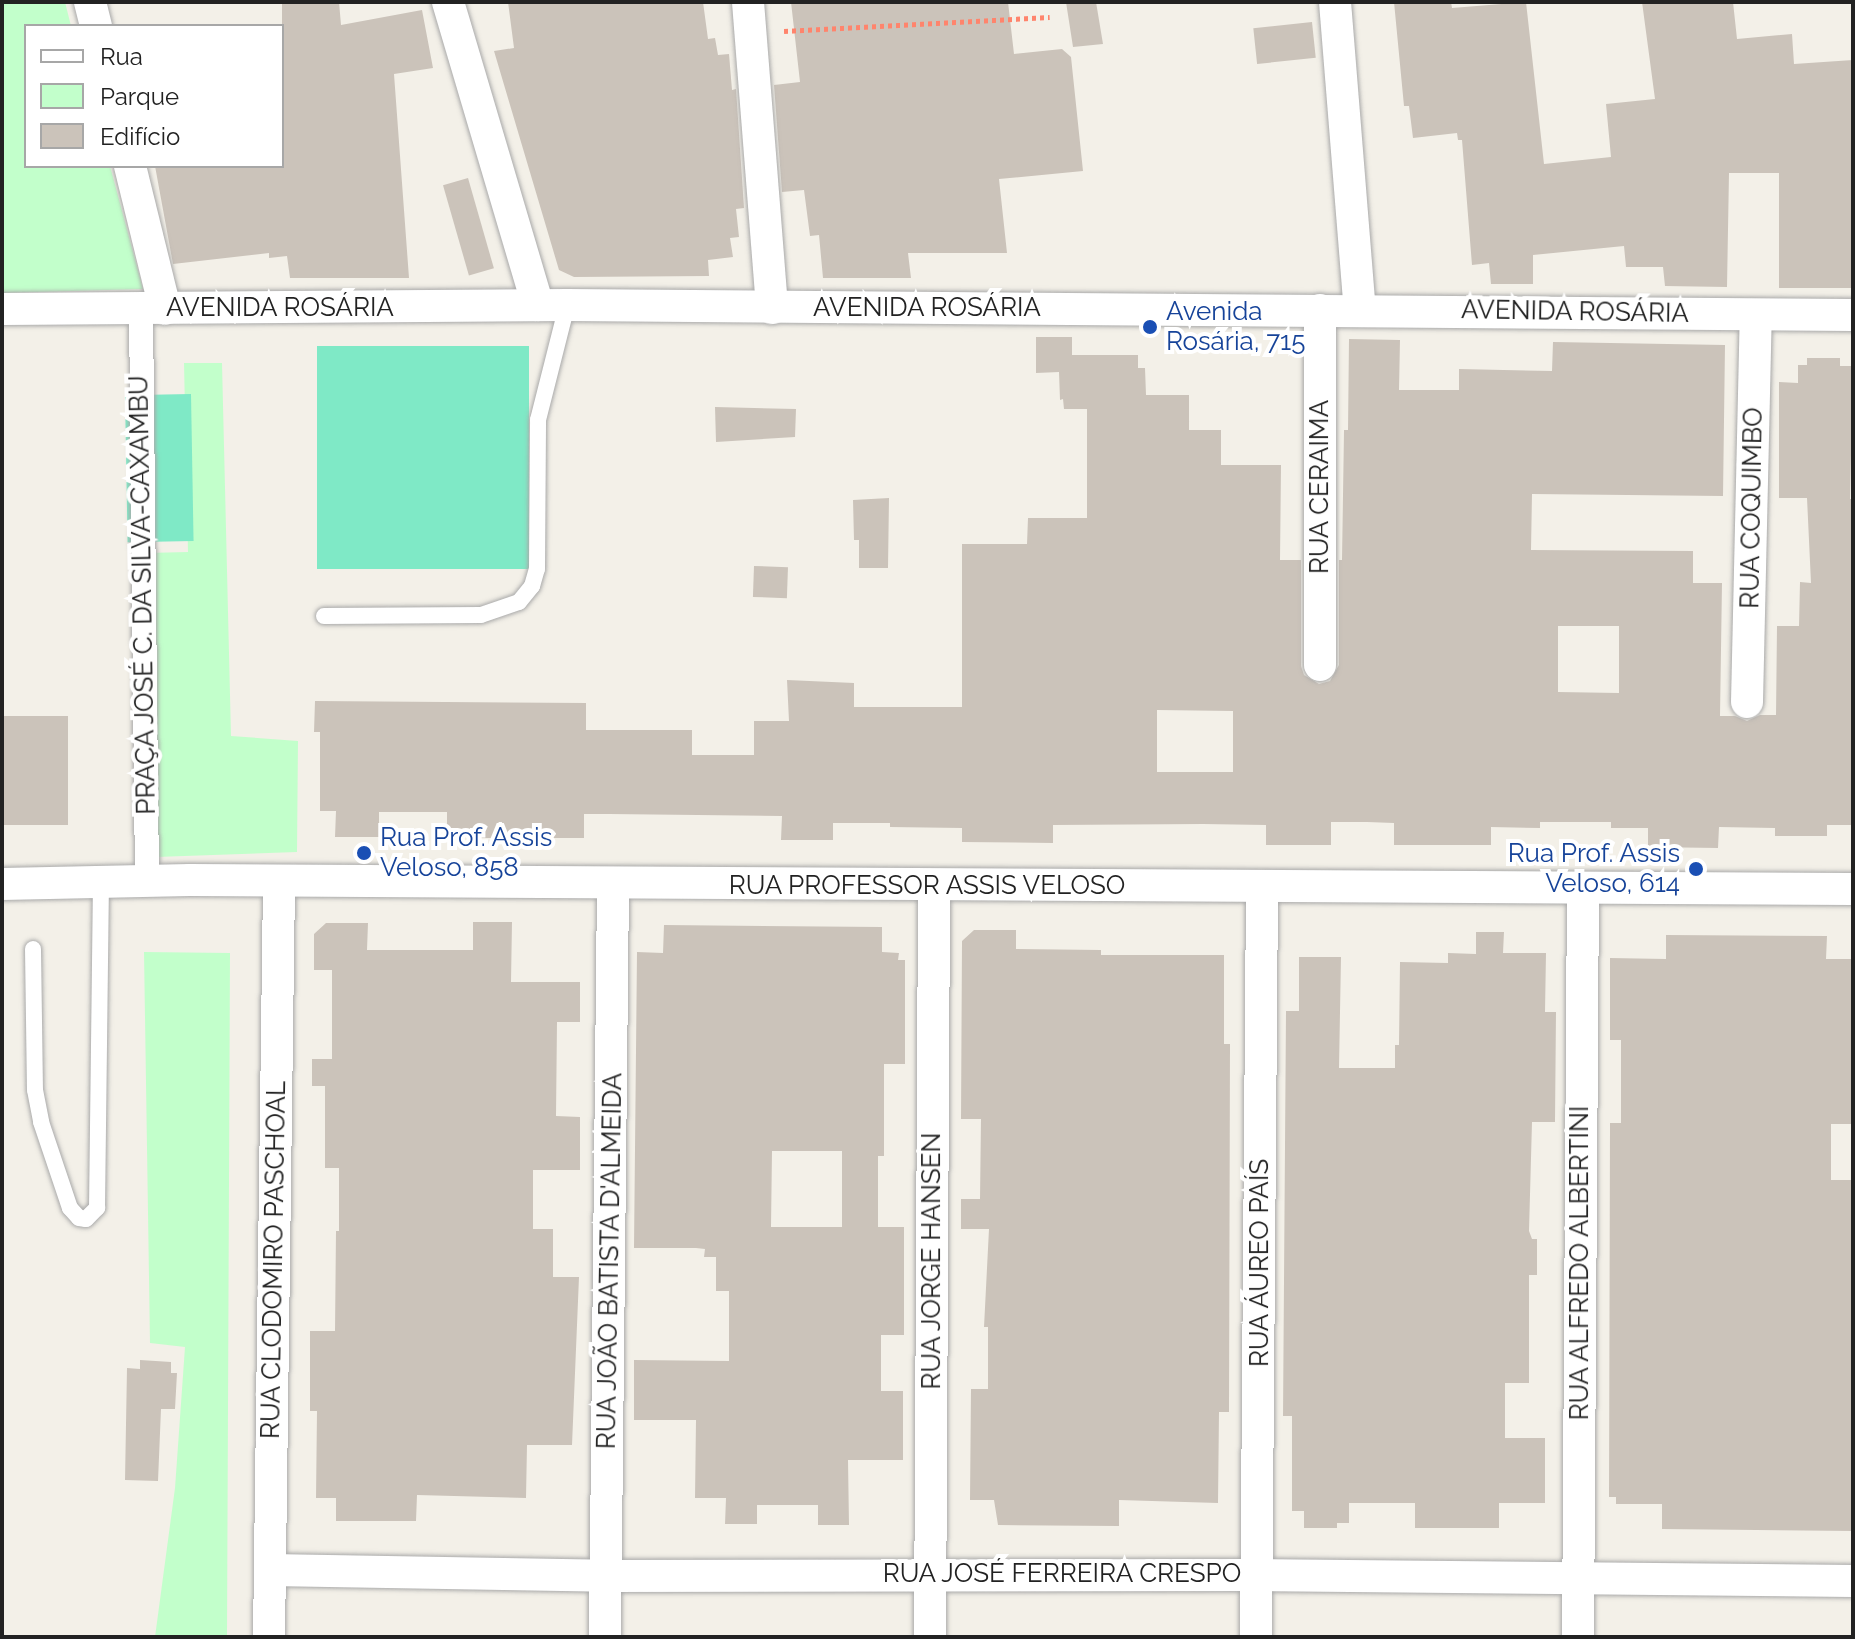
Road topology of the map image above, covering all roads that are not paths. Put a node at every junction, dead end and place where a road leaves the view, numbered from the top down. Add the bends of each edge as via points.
1 (90, 2) edge
2 (448, 2) edge
3 (1335, 2) edge
4 (750, 18) edge
5 (96, 24) edge
6 (130, 168) edge
7 (553, 305) junction
8 (772, 308) junction
9 (2, 309) edge
10 (153, 309) junction
11 (1320, 310) junction
12 (1360, 310) junction
13 (1756, 315) junction
14 (1853, 315) edge
15 (324, 616) dead end
16 (1320, 665) dead end
17 (1747, 702) dead end
18 (101, 882) junction
19 (147, 882) junction
20 (279, 882) junction
21 (2, 884) edge
22 (613, 885) junction
23 (934, 886) junction
24 (1262, 888) junction
25 (1583, 889) junction
26 (1853, 889) edge
27 (33, 949) dead end
28 (270, 1570) junction
29 (930, 1574) junction
30 (1257, 1575) junction
31 (606, 1576) junction
32 (1578, 1577) junction
33 (1853, 1581) edge
34 (269, 1637) edge
35 (605, 1637) edge
36 (930, 1637) edge
37 (1256, 1637) edge
38 (1578, 1637) edge

1 - 5 street
2 - 7 street
3 - 12 street
4 - 8 street
6 - 10 street
7 - 8 street, AVENIDA ROSÁRIA
7 - 10 street, AVENIDA ROSÁRIA
7 - 15 lane via 538,420 537,569 532,586 519,602 481,615
8 - 11 street, AVENIDA ROSÁRIA
9 - 10 street, AVENIDA ROSÁRIA
10 - 19 street, PRAÇA JOSÉ C. DA SILVA-CAXAMBU
11 - 12 street, AVENIDA ROSÁRIA
11 - 16 street, RUA CERAIMA
12 - 13 street, AVENIDA ROSÁRIA
13 - 14 street, AVENIDA ROSÁRIA
13 - 17 street, RUA COQUIMBO
18 - 19 street, RUA PROFESSOR ASSIS VELOSO
18 - 21 street, RUA PROFESSOR ASSIS VELOSO
18 - 27 lane via 97,1208 86,1219 70,1208 41,1122 35,1090
19 - 20 street, RUA PROFESSOR ASSIS VELOSO
20 - 22 street, RUA PROFESSOR ASSIS VELOSO
20 - 28 street, RUA CLODOMIRO PASCHOAL
22 - 23 street, RUA PROFESSOR ASSIS VELOSO
22 - 31 street, RUA JOÃO BATISTA D'ALMEIDA
23 - 24 street, RUA PROFESSOR ASSIS VELOSO
23 - 29 street, RUA JORGE HANSEN
24 - 25 street, RUA PROFESSOR ASSIS VELOSO
24 - 30 street, RUA ÁUREO PAÍS
25 - 26 street, RUA PROFESSOR ASSIS VELOSO
25 - 32 street, RUA ALFREDO ALBERTINI
28 - 31 street, RUA JOSÉ FERREIRA CRESPO
28 - 34 street, RUA CLODOMIRO PASCHOAL
29 - 30 street, RUA JOSÉ FERREIRA CRESPO
29 - 31 street, RUA JOSÉ FERREIRA CRESPO
29 - 36 street, RUA JORGE HANSEN
30 - 32 street, RUA JOSÉ FERREIRA CRESPO
30 - 37 street, RUA ÁUREO PAÍS
31 - 35 street, RUA JOÃO BATISTA D'ALMEIDA
32 - 33 street, RUA JOSÉ FERREIRA CRESPO
32 - 38 street, RUA ALFREDO ALBERTINI

